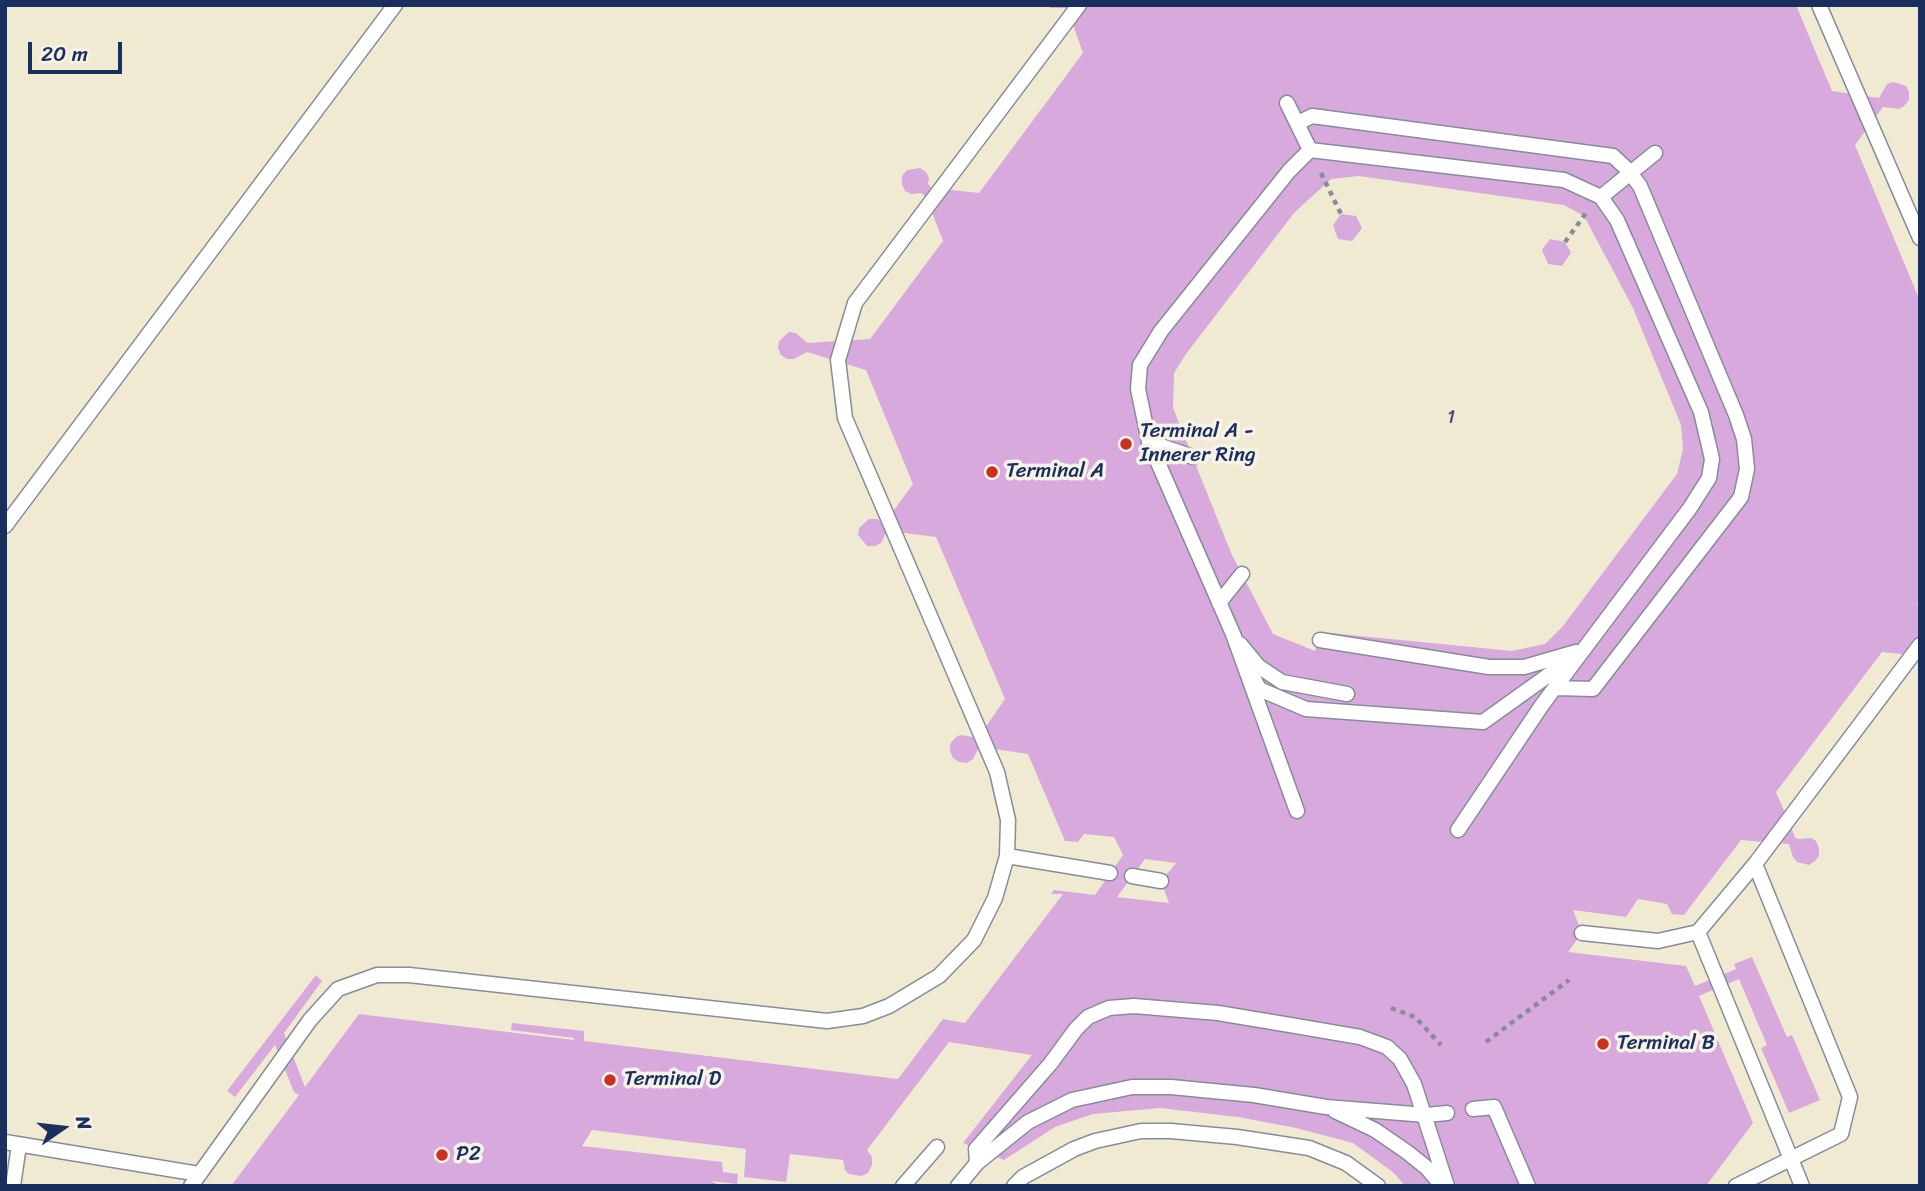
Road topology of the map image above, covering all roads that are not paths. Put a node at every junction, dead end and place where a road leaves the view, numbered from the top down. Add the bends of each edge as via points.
1 (395, 5) edge
2 (1079, 5) edge
3 (1819, 5) edge
4 (1287, 103) dead end
5 (1298, 123) junction
6 (1310, 150) junction
7 (1655, 153) dead end
8 (1601, 197) junction
9 (1920, 237) edge
10 (1149, 442) junction
11 (1193, 457) dead end
12 (5, 526) edge
13 (1241, 574) dead end
14 (1219, 603) junction
15 (1233, 634) junction
16 (1320, 640) dead end
17 (1920, 645) edge
18 (1584, 650) junction
19 (1555, 688) junction
20 (1347, 694) dead end
21 (1297, 811) dead end
22 (1458, 830) dead end
23 (1007, 856) junction
24 (1755, 864) junction
25 (1110, 873) dead end
26 (1132, 876) dead end
27 (1161, 881) dead end
28 (1698, 932) junction
29 (1582, 933) dead end
30 (1326, 1107) junction
31 (1473, 1109) dead end
32 (1447, 1112) dead end
33 (1426, 1115) junction
34 (12, 1144) edge
35 (937, 1147) dead end
36 (1791, 1159) junction
37 (977, 1163) junction
38 (195, 1180) edge
39 (13, 1186) edge
40 (903, 1186) edge
41 (958, 1186) edge
42 (1014, 1186) edge
43 (1378, 1186) edge
44 (1442, 1186) edge
45 (1447, 1186) edge
46 (1528, 1186) edge
47 (1736, 1186) edge
48 (1802, 1186) edge

1 - 12 lane
2 - 23 lane via 855,303 838,360 845,418 997,772 1008,820
3 - 9 lane
4 - 5 lane
5 - 6 lane
5 - 19 lane via 1312,116 1613,156 1640,186 1737,415 1747,469 1741,497 1593,689
6 - 8 lane via 1564,180
6 - 10 lane via 1161,331 1140,365 1138,389
7 - 8 lane
8 - 18 lane via 1622,230 1700,412 1712,459 1709,478 1690,508
10 - 11 lane
10 - 14 lane
13 - 14 lane
14 - 15 lane
15 - 18 lane via 1259,689 1306,709 1483,722
15 - 20 lane via 1258,666 1282,682
15 - 21 lane
16 - 18 lane via 1489,667 1524,667
17 - 24 lane
18 - 19 lane
19 - 22 lane
23 - 25 lane
23 - 38 lane via 995,898 974,940 939,976 863,1016 807,1021 409,975 377,975 338,989 310,1020
24 - 28 lane
24 - 36 lane via 1850,1097 1841,1134
26 - 27 lane
28 - 29 lane via 1658,942
28 - 36 lane
30 - 33 lane
30 - 37 lane via 1254,1095 1132,1087 1072,1100 1049,1111
30 - 44 lane via 1375,1130 1427,1168
31 - 46 lane via 1494,1107
32 - 33 lane
33 - 37 lane via 1409,1073 1387,1047 1360,1037 1218,1013 1134,1006 1088,1017 975,1149
33 - 45 lane
34 - 38 lane
34 - 39 lane
35 - 40 lane
36 - 47 lane
36 - 48 lane
37 - 41 lane
42 - 43 lane via 1054,1158 1095,1140 1141,1131 1171,1131 1309,1148 1346,1163

